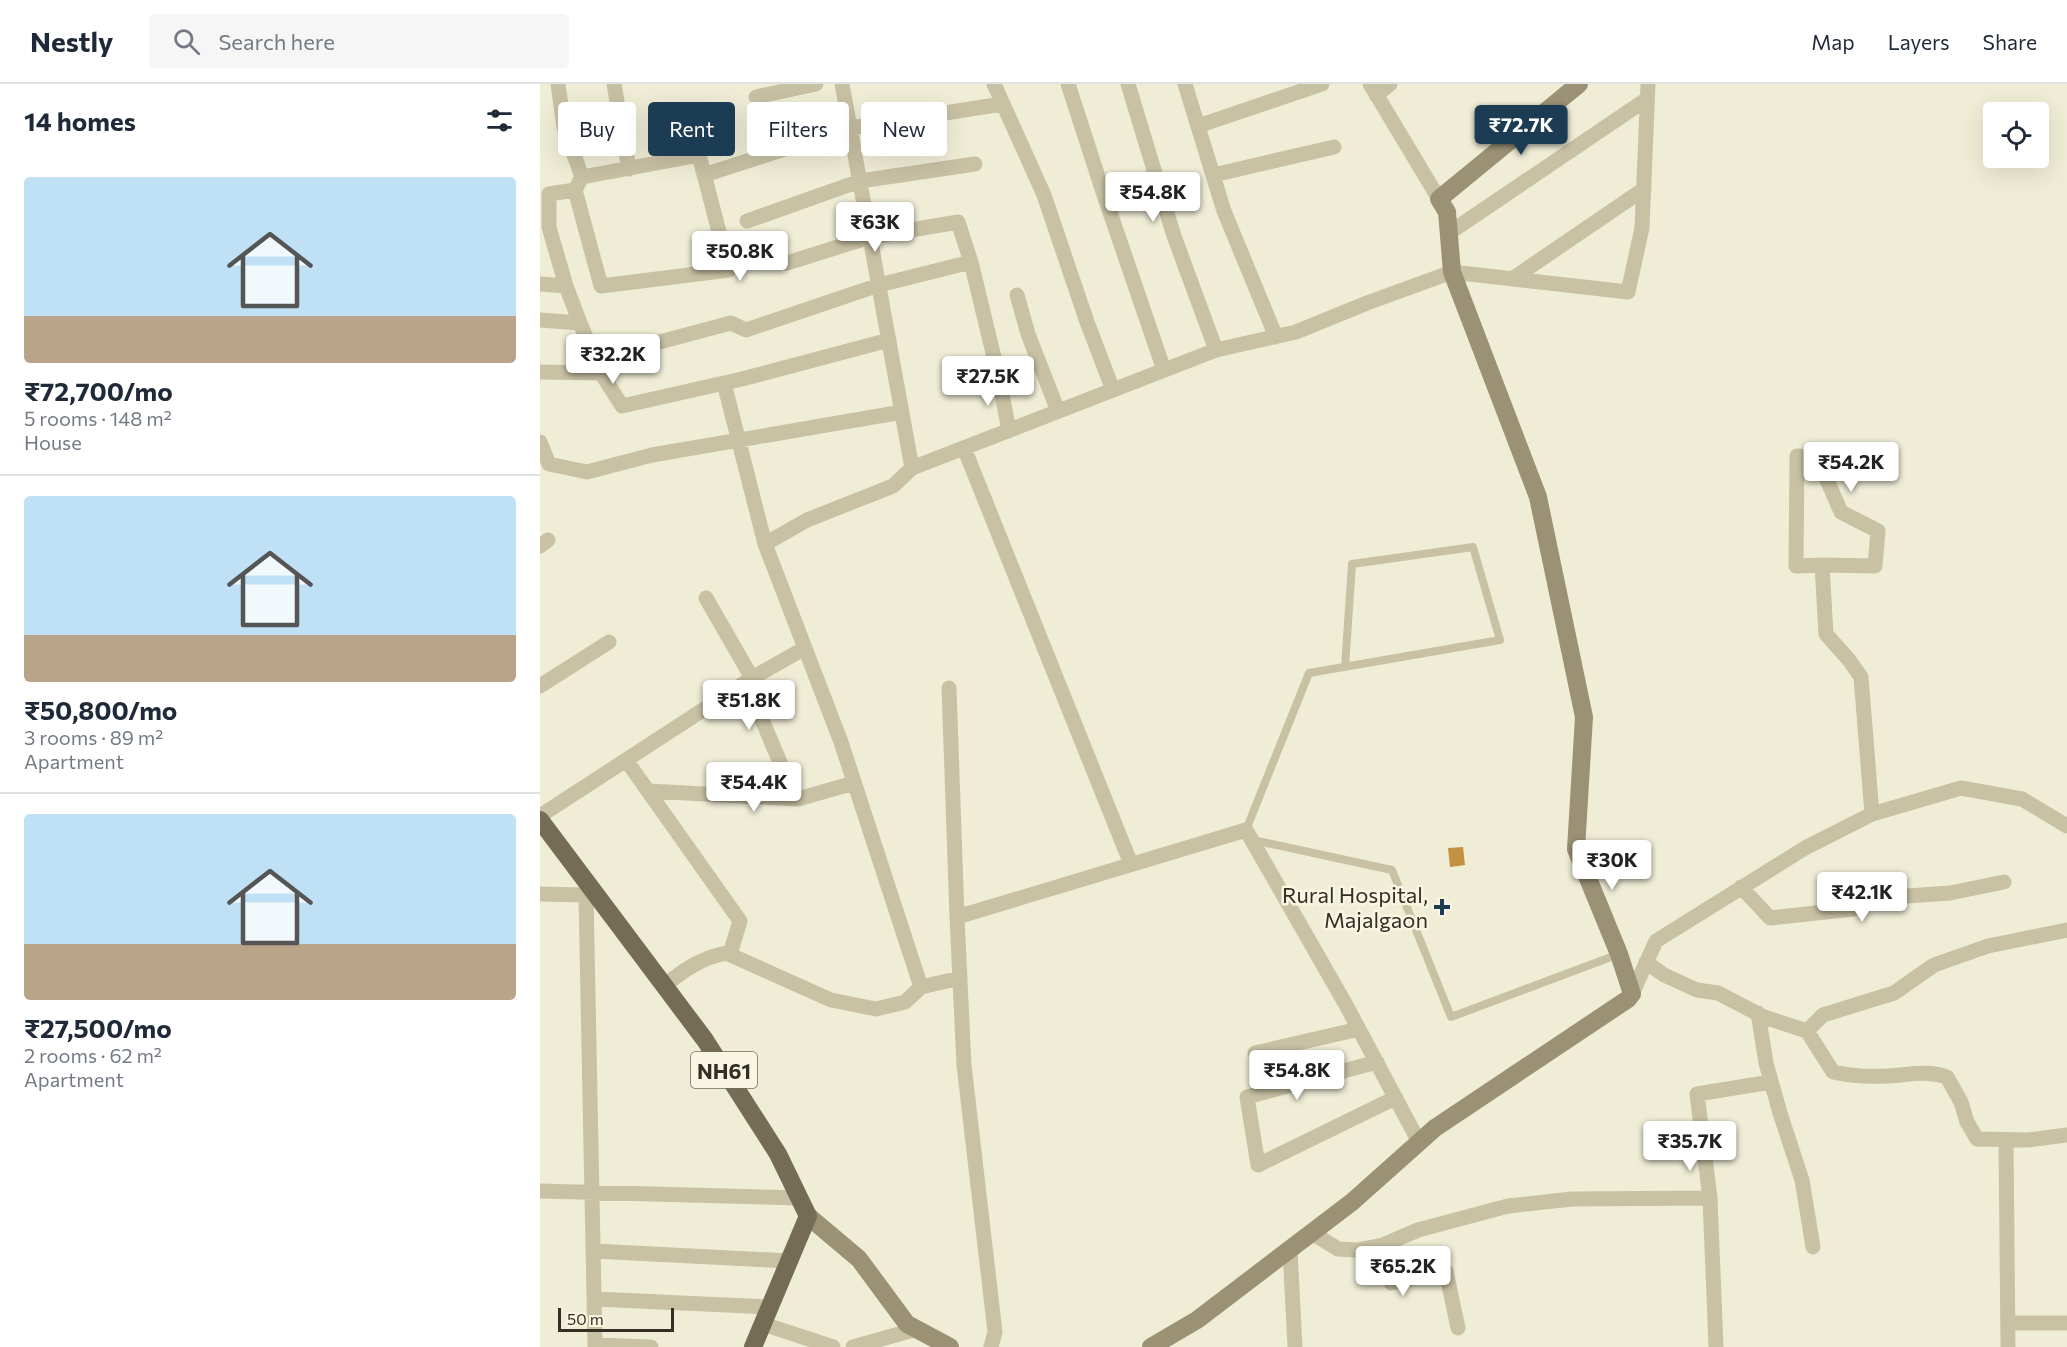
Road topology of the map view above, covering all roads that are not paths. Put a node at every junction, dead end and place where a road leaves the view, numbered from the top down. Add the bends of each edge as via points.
1 (558, 84) edge
2 (614, 84) edge
3 (816, 84) edge
4 (842, 84) edge
5 (994, 84) edge
6 (1068, 84) edge
7 (1128, 84) edge
8 (1185, 84) edge
9 (1323, 84) edge
10 (1390, 84) edge
11 (1579, 84) edge
12 (1373, 89) edge
13 (1648, 92) edge
14 (756, 97) dead end
15 (1002, 104) junction
16 (1198, 126) junction
17 (850, 128) junction
18 (1334, 147) dead end
19 (975, 164) dead end
20 (629, 168) junction
21 (704, 175) junction
22 (1213, 175) junction
23 (860, 181) junction
24 (578, 184) junction
25 (1644, 189) junction
26 (544, 193) edge
27 (1439, 199) junction
28 (747, 221) dead end
29 (545, 227) edge
30 (1449, 233) junction
31 (870, 237) junction
32 (971, 262) junction
33 (787, 263) dead end
34 (1452, 272) junction
35 (1512, 279) junction
36 (540, 284) edge
37 (879, 285) junction
38 (566, 286) junction
39 (1017, 295) dead end
40 (540, 320) edge
41 (580, 323) junction
42 (1276, 337) junction
43 (889, 340) junction
44 (1216, 350) junction
45 (598, 366) junction
46 (1164, 370) junction
47 (540, 372) edge
48 (724, 383) junction
49 (1113, 390) junction
50 (1058, 411) junction
51 (902, 412) junction
52 (1009, 430) junction
53 (738, 440) junction
54 (540, 442) edge
55 (964, 448) junction
56 (912, 468) junction
57 (765, 543) junction
58 (1822, 565) junction
59 (706, 598) dead end
60 (609, 642) dead end
61 (805, 648) junction
62 (1345, 667) junction
63 (749, 680) junction
64 (540, 686) edge
65 (950, 688) dead end
66 (626, 760) junction
67 (782, 767) dead end
68 (854, 783) junction
69 (648, 792) junction
70 (1872, 814) junction
71 (540, 818) edge
72 (2067, 826) edge
73 (1248, 835) junction
74 (1131, 864) junction
75 (2004, 882) dead end
76 (1741, 887) junction
77 (540, 894) edge
78 (957, 917) junction
79 (2067, 930) edge
80 (730, 954) junction
81 (1619, 954) junction
82 (1646, 962) junction
83 (960, 978) junction
84 (664, 986) junction
85 (921, 987) junction
86 (1632, 994) junction
87 (1758, 1013) junction
88 (1359, 1029) junction
89 (1807, 1031) junction
90 (1255, 1053) dead end
91 (1377, 1062) junction
92 (1771, 1082) junction
93 (1395, 1098) junction
94 (2067, 1135) edge
95 (2006, 1140) junction
96 (1419, 1142) junction
97 (540, 1191) edge
98 (593, 1193) junction
99 (799, 1198) junction
100 (1710, 1198) junction
101 (808, 1216) junction
102 (1312, 1233) junction
103 (1383, 1245) junction
104 (1813, 1247) dead end
105 (1290, 1250) junction
106 (594, 1251) junction
107 (789, 1261) junction
108 (595, 1299) junction
109 (766, 1316) junction
110 (2008, 1323) junction
111 (2067, 1323) edge
112 (1458, 1328) dead end
113 (917, 1329) junction
114 (595, 1346) edge
115 (651, 1347) edge
116 (753, 1347) edge
117 (833, 1347) edge
118 (853, 1347) edge
119 (950, 1347) edge
120 (991, 1347) edge
121 (1151, 1347) edge
122 (1295, 1347) edge
123 (1716, 1347) edge
124 (2008, 1347) edge

1 - 24 street
2 - 20 street
3 - 14 street
4 - 17 street
5 - 15 street
6 - 46 street
7 - 44 street via 1174,236
8 - 16 street
9 - 16 street
10 - 12 street
11 - 27 street
12 - 27 street
13 - 25 street
13 - 30 street
15 - 17 street
15 - 49 street via 1044,195
16 - 22 street
17 - 21 street
17 - 23 street
18 - 22 street
19 - 23 street
20 - 21 street via 699,155
20 - 24 street
21 - 24 street via 729,270 601,286
22 - 42 street
23 - 28 street
23 - 31 street
24 - 26 street
25 - 35 street
25 - 35 street via 1642,228 1628,292
26 - 29 street
27 - 30 street via 1447,212
29 - 38 street
30 - 34 street
31 - 32 street via 958,222
31 - 33 street
31 - 37 street
32 - 37 street
32 - 52 street
34 - 35 street
34 - 42 street via 1296,333
34 - 81 street via 1538,497 1584,717 1576,849
36 - 38 street
37 - 43 street
37 - 45 street via 746,330 731,323
38 - 41 street
39 - 50 street
40 - 41 street
41 - 45 street
42 - 44 street
43 - 48 street
43 - 51 street
44 - 46 street
45 - 47 street
45 - 48 street via 622,406
46 - 49 street
48 - 53 street
49 - 50 street
50 - 52 street
51 - 53 street
51 - 56 street
52 - 55 street
53 - 54 street via 652,455 587,472 549,464
53 - 57 street
55 - 56 street
55 - 74 street
56 - 57 street via 893,486 807,520
57 - 61 street
58 - 58 street via 1875,566 1878,531 1841,512 1823,471 1812,457 1797,456 1796,566
58 - 70 street via 1826,634 1861,677
59 - 63 street
60 - 64 street
61 - 63 street
61 - 68 street
62 - 62 lane via 1500,640 1473,547 1352,564
62 - 73 lane via 1309,674
63 - 66 street
63 - 67 street
65 - 78 street
66 - 69 street
66 - 71 street
68 - 69 street via 798,799
68 - 85 street
69 - 80 street via 740,921
70 - 72 street via 1961,788 2022,799
70 - 76 street
71 - 84 main road, NH61
73 - 74 street
73 - 81 lane via 1392,870 1451,1017
73 - 88 street
74 - 78 street
75 - 76 street via 1950,893 1878,898 1853,909 1770,918
76 - 82 street via 1656,941
77 - 98 street via 586,895
78 - 83 street
79 - 89 street via 1988,946 1934,965 1894,993 1823,1015
80 - 84 street via 710,956 686,968
80 - 85 street via 831,1000 876,1009 905,1002
81 - 86 street
82 - 86 street
82 - 87 street via 1664,975 1697,990 1718,993
83 - 85 street
83 - 120 street via 964,1065 994,1332
84 - 99 main road, NH61 via 705,1040 778,1154
86 - 96 street
87 - 89 street
87 - 92 street
88 - 90 street
88 - 91 street
89 - 95 street via 1833,1072 1851,1076 1933,1072 1947,1077 1977,1139
91 - 93 street
91 - 93 street via 1247,1097 1258,1165
92 - 100 street via 1697,1094
92 - 104 street via 1802,1180
93 - 96 street
94 - 95 street
95 - 110 street
96 - 102 street
97 - 98 street
98 - 99 street
98 - 106 street
99 - 101 main road, NH61
100 - 103 street via 1572,1199 1509,1206 1418,1230
100 - 123 street
101 - 107 main road
101 - 113 street via 860,1259 907,1324
102 - 103 street via 1338,1249
102 - 105 street
103 - 112 street via 1391,1282 1446,1271
105 - 121 street via 1197,1320
105 - 122 street
106 - 107 street
106 - 108 street
107 - 109 main road
108 - 109 street
108 - 114 street
109 - 116 main road
109 - 117 street
110 - 111 street
110 - 124 street
113 - 118 street
113 - 119 street
114 - 115 street

